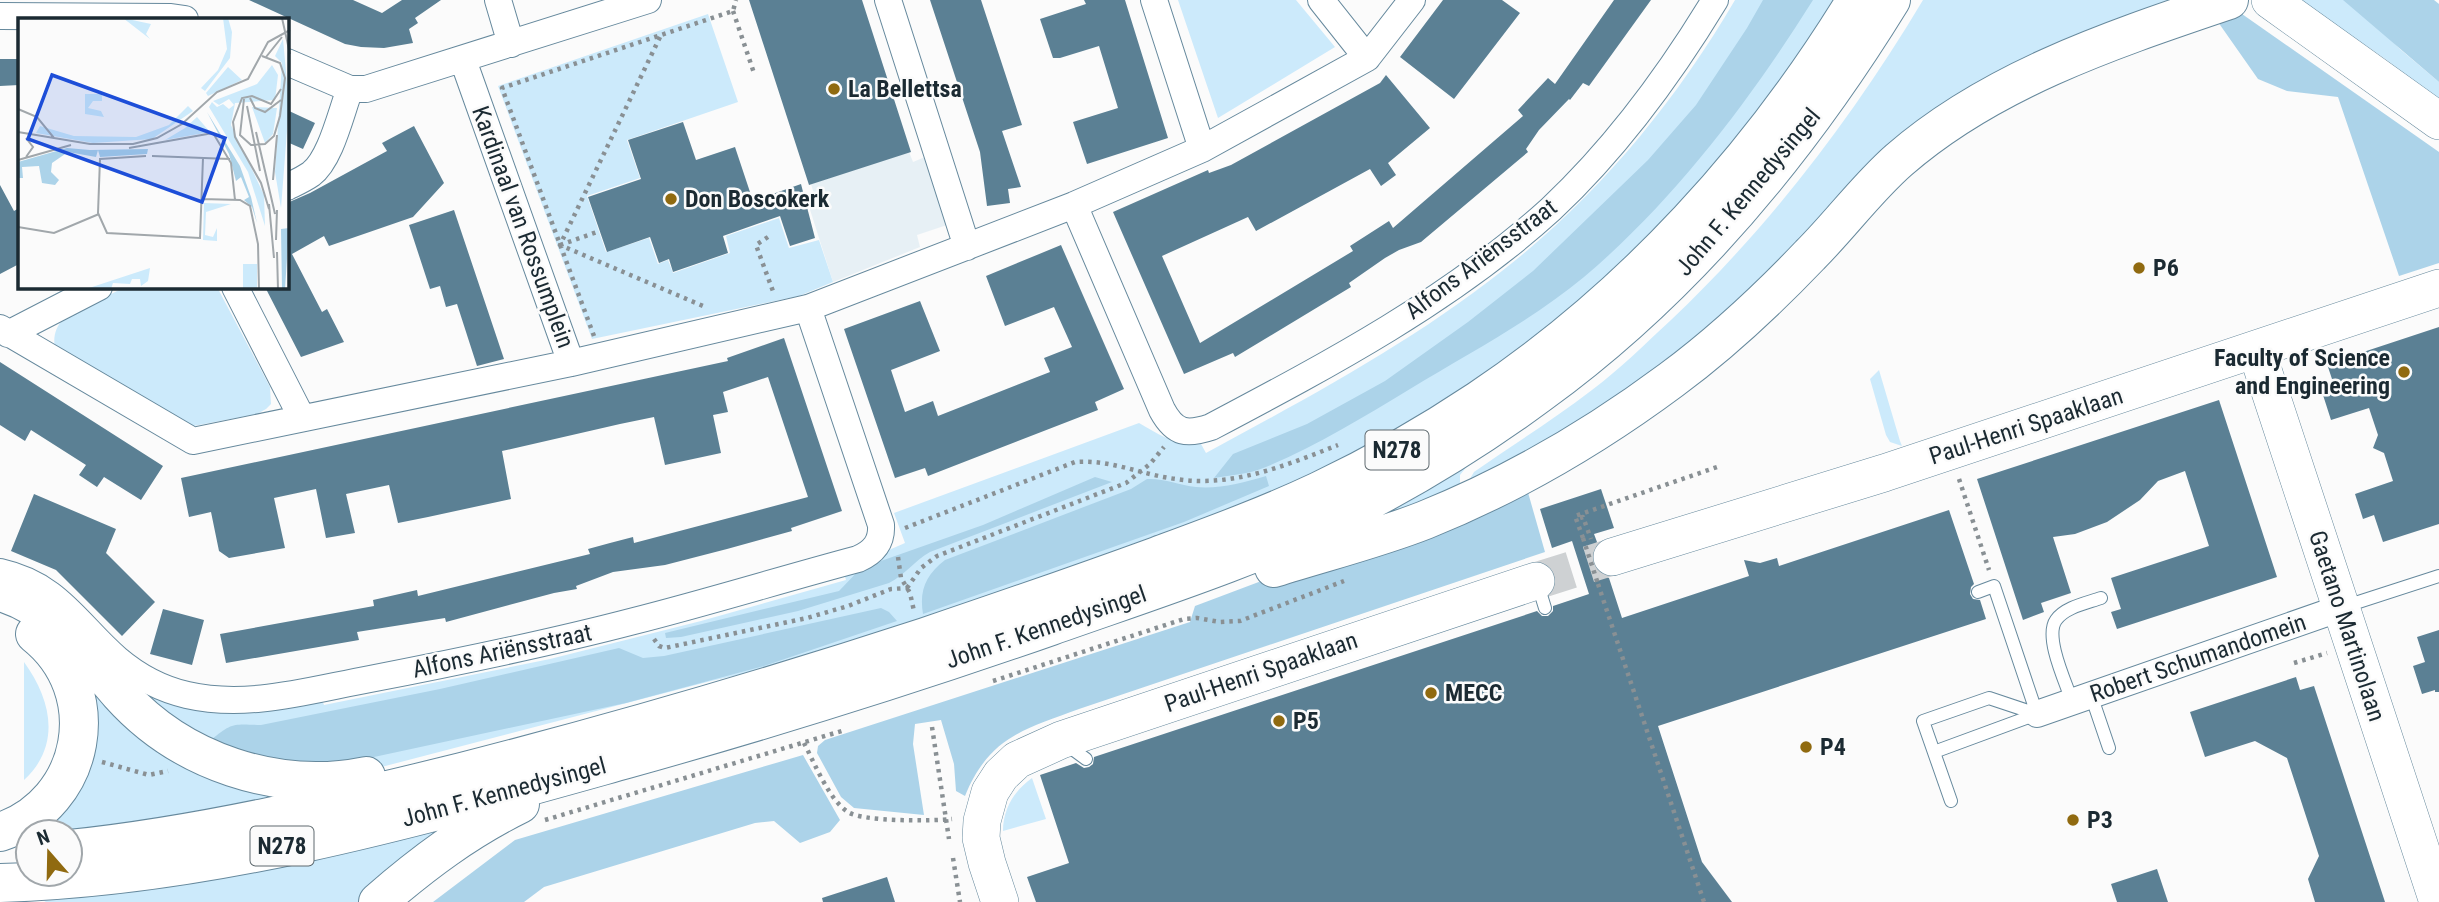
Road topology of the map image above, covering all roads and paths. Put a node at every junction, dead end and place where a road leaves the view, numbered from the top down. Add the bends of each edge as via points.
1 (498, 0) edge
2 (648, 0) edge
3 (736, 0) edge
4 (888, 0) edge
5 (1154, 0) edge
6 (1321, 0) edge
7 (1412, 0) edge
8 (1715, 0) edge
9 (1856, 0) edge
10 (1891, 0) edge
11 (2229, 0) edge
12 (2270, 0) edge
13 (733, 11) junction
14 (0, 16) edge
15 (123, 18) edge
16 (660, 36) junction
17 (511, 44) junction
18 (1367, 58) junction
19 (463, 60) junction
20 (289, 63) edge
21 (754, 73) dead end
22 (349, 89) junction
23 (2439, 121) edge
24 (1202, 149) junction
25 (289, 186) edge
26 (1074, 205) junction
27 (597, 232) dead end
28 (768, 236) dead end
29 (560, 245) junction
30 (967, 247) junction
31 (533, 255) junction
32 (2439, 288) edge
33 (95, 289) edge
34 (236, 289) edge
35 (808, 308) junction
36 (781, 315) junction
37 (742, 323) junction
38 (4, 331) edge
39 (2256, 349) junction
40 (602, 356) junction
41 (571, 363) junction
42 (302, 418) junction
43 (1179, 430) junction
44 (1339, 444) dead end
45 (1950, 451) junction
46 (1720, 466) dead end
47 (1143, 471) junction
48 (887, 534) junction
49 (1596, 555) junction
50 (900, 564) dead end
51 (1215, 568) junction
52 (0, 572) edge
53 (2439, 576) edge
54 (1349, 580) dead end
55 (1994, 586) junction
56 (907, 588) junction
57 (0, 592) edge
58 (1978, 592) dead end
59 (1541, 594) tunnel mouth
60 (2101, 598) dead end
61 (2341, 608) junction
62 (0, 614) edge
63 (915, 616) dead end
64 (647, 618) junction
65 (987, 683) dead end
66 (2081, 698) junction
67 (2037, 714) junction
68 (932, 727) dead end
69 (850, 728) dead end
70 (804, 743) junction
71 (2109, 748) dead end
72 (1934, 752) junction
73 (97, 760) dead end
74 (172, 769) dead end
75 (558, 778) junction
76 (424, 782) junction
77 (1951, 801) dead end
78 (536, 823) dead end
79 (0, 832) edge
80 (84, 847) edge
81 (2431, 856) edge
82 (0, 883) edge
83 (378, 902) edge
84 (1000, 902) edge
85 (1704, 902) edge
86 (2438, 902) edge

1 - 17 street
2 - 17 street
3 - 13 path
4 - 30 street
5 - 24 street
6 - 18 street
7 - 18 street
8 - 43 street, Alfons Ariënsstraat via 1687,47 1631,122 1560,200 1512,242 1350,353 1211,427
9 - 76 main road, John F. Kennedysingel / N278 via 1763,133 1668,243 1517,373 1382,459 1237,526 955,627 716,702
10 - 51 main road, John F. Kennedysingel / N278 via 1825,101 1759,187 1683,271 1609,340 1541,393 1434,464 1345,512
11 - 51 main road via 2062,61 1945,124 1896,162 1728,334 1644,399 1533,468 1427,519 1370,538 1258,573
12 - 23 street
13 - 16 path
13 - 21 path
14 - 15 street
16 - 29 path
16 - 29 path via 502,88
17 - 19 street
18 - 24 street, Kardinaal van Rossumplein
19 - 22 street via 366,89
19 - 31 street, Kardinaal van Rossumplein
20 - 22 street
22 - 25 street via 317,168
24 - 26 street, Kardinaal van Rossumplein
26 - 30 street, Kardinaal van Rossumplein
26 - 43 street via 1162,410
27 - 29 path
28 - 36 path via 756,245
29 - 31 path
29 - 37 path
29 - 40 path
30 - 35 street, Kardinaal van Rossumplein
31 - 41 street, Kardinaal van Rossumplein
32 - 39 street, Paul-Henri Spaaklaan
33 - 38 street
34 - 42 street
35 - 36 street, Kardinaal van Rossumplein
35 - 48 street
36 - 37 street, Kardinaal van Rossumplein
37 - 40 street, Kardinaal van Rossumplein
38 - 42 street via 193,441
39 - 45 street, Paul-Henri Spaaklaan
39 - 61 street, Gaetano Martinolaan
40 - 41 street, Kardinaal van Rossumplein
41 - 42 street
43 - 47 path
44 - 47 path via 1232,480 1183,480
45 - 49 street, Paul-Henri Spaaklaan
45 - 55 path
46 - 49 path via 1575,516
47 - 48 path via 1075,462
47 - 56 path via 1115,489 937,556
48 - 64 street, Alfons Ariënsstraat via 858,559
49 - 85 path
50 - 56 path
51 - 75 main road, John F. Kennedysingel / N278 via 917,671
52 - 64 street, Alfons Ariënsstraat via 57,599 116,658 142,677 201,698 240,701 495,654
53 - 61 lane, Robert Schumandomein
54 - 65 path, John F. Kennedysingel via 1240,621 1184,620
55 - 58 lane
55 - 67 lane
56 - 63 path
56 - 64 path via 891,589 818,615 665,648 654,641
57 - 76 main road via 54,621 136,710 200,755 274,778 339,781 391,772
59 - 84 street, Paul-Henri Spaaklaan via 1073,750 1017,760 995,782 981,830
60 - 66 lane via 2064,613 2051,632 2053,647
61 - 66 street, Robert Schumandomein
61 - 81 street, Gaetano Martinolaan
62 - 79 main road via 42,640 62,663 73,688 78,720 75,753 58,792 38,813
66 - 67 street, Robert Schumandomein
66 - 71 lane
67 - 72 lane
67 - 72 lane via 1989,698 1923,721
68 - 70 path via 947,820 940,821 848,812 837,802
69 - 70 path, John F. Kennedysingel
70 - 78 path, John F. Kennedysingel
72 - 77 lane
73 - 74 path via 149,775
75 - 82 main road, John F. Kennedysingel / N278 via 251,853 96,877
75 - 83 main road via 533,798 444,848
76 - 80 main road, John F. Kennedysingel / N278 via 297,813
81 - 86 street, Gaetano Martinolaan

